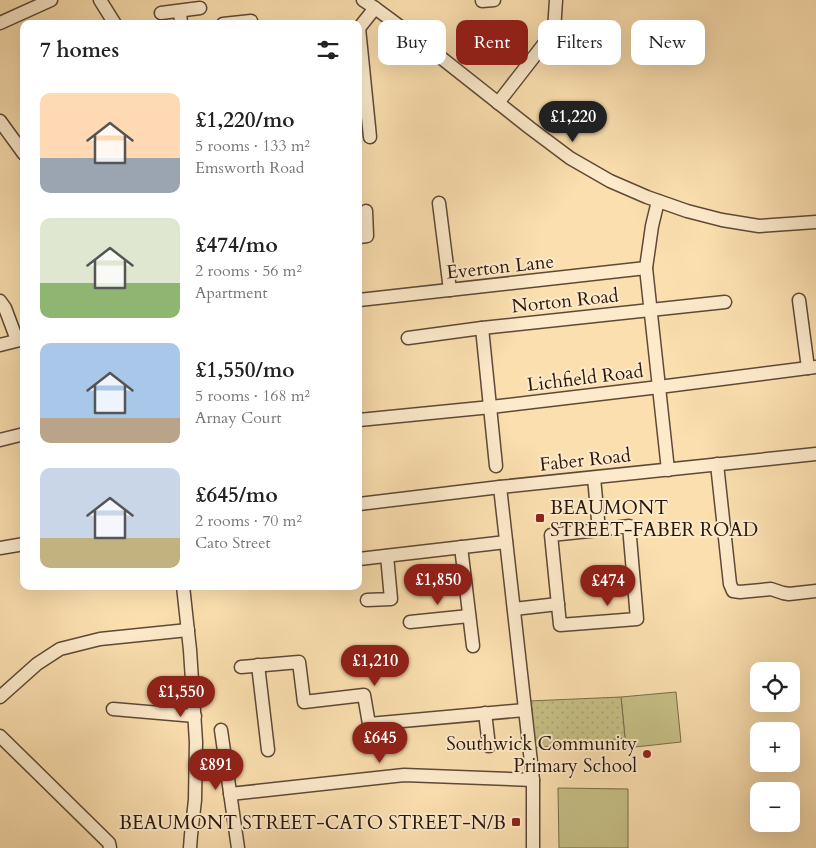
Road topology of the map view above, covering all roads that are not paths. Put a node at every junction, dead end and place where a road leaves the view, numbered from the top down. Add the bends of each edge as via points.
1 (51, 0) edge
2 (100, 0) edge
3 (363, 0) edge
4 (556, 0) edge
5 (200, 8) dead end
6 (375, 8) junction
7 (161, 13) dead end
8 (180, 17) edge
9 (112, 20) edge
10 (0, 23) edge
11 (362, 24) edge
12 (362, 58) edge
13 (498, 103) junction
14 (0, 121) edge
15 (370, 137) dead end
16 (20, 148) edge
17 (658, 201) junction
18 (440, 203) dead end
19 (366, 211) dead end
20 (816, 222) edge
21 (362, 237) edge
22 (646, 268) junction
23 (450, 290) junction
24 (362, 300) edge
25 (799, 300) dead end
26 (0, 301) edge
27 (725, 302) dead end
28 (651, 310) junction
29 (482, 328) junction
30 (408, 338) dead end
31 (20, 340) edge
32 (0, 345) edge
33 (812, 368) edge
34 (659, 388) junction
35 (490, 407) junction
36 (362, 420) edge
37 (20, 435) edge
38 (0, 440) edge
39 (816, 454) edge
40 (717, 464) junction
41 (496, 466) dead end
42 (668, 470) junction
43 (594, 478) junction
44 (500, 487) junction
45 (362, 504) edge
46 (599, 530) junction
47 (506, 542) junction
48 (20, 545) edge
49 (462, 547) junction
50 (0, 548) edge
51 (387, 556) junction
52 (362, 559) edge
53 (183, 590) edge
54 (816, 591) edge
55 (367, 600) dead end
56 (558, 604) junction
57 (514, 609) junction
58 (469, 616) junction
59 (410, 622) dead end
60 (188, 630) junction
61 (473, 646) dead end
62 (258, 665) junction
63 (241, 667) dead end
64 (0, 697) edge
65 (113, 709) dead end
66 (526, 710) junction
67 (485, 713) junction
68 (194, 716) junction
69 (220, 730) dead end
70 (0, 736) edge
71 (489, 746) dead end
72 (268, 750) dead end
73 (533, 780) junction
74 (230, 794) junction
75 (110, 848) edge
76 (190, 848) edge
77 (238, 848) edge
78 (533, 848) edge

1 - 10 street
2 - 9 street
3 - 6 street
4 - 13 street via 554,31
5 - 8 street
6 - 11 street
6 - 13 street
7 - 8 street
12 - 15 street
13 - 17 street via 570,158 610,181
14 - 16 street
17 - 20 street via 722,220 759,226
17 - 22 street
18 - 23 street
19 - 21 street via 367,236
22 - 23 street, Everton Lane
22 - 28 street
23 - 24 street, Everton Lane
25 - 33 street
26 - 31 street
27 - 28 street, Norton Road
28 - 29 street, Norton Road
28 - 34 street
29 - 30 street, Norton Road
29 - 35 street
31 - 32 street
33 - 34 street, Lichfield Road
34 - 35 street, Lichfield Road
34 - 42 street
35 - 36 street, Lichfield Road
35 - 41 street
37 - 38 street
39 - 40 street, Faber Road
40 - 42 street, Faber Road
40 - 54 street via 733,591 771,589 789,594
42 - 43 street, Faber Road
43 - 44 street, Faber Road
43 - 46 street
44 - 45 street, Faber Road
44 - 47 street
46 - 56 street via 551,536
46 - 56 street via 629,526 637,619 560,625
47 - 49 street
47 - 57 street
48 - 50 street
49 - 51 street
49 - 58 street
51 - 52 street
51 - 55 street via 392,599
53 - 60 street
56 - 57 street
57 - 66 street
58 - 59 street
58 - 61 street
60 - 64 street via 100,639 60,649 37,664
60 - 68 street
62 - 63 street
62 - 67 street via 299,662 304,702 364,695 369,724
62 - 72 street
65 - 68 street
66 - 67 street
66 - 73 street
67 - 71 street
68 - 76 street via 195,800
69 - 74 street
70 - 75 street via 109,843
73 - 74 street via 404,775
73 - 78 street
74 - 77 street

